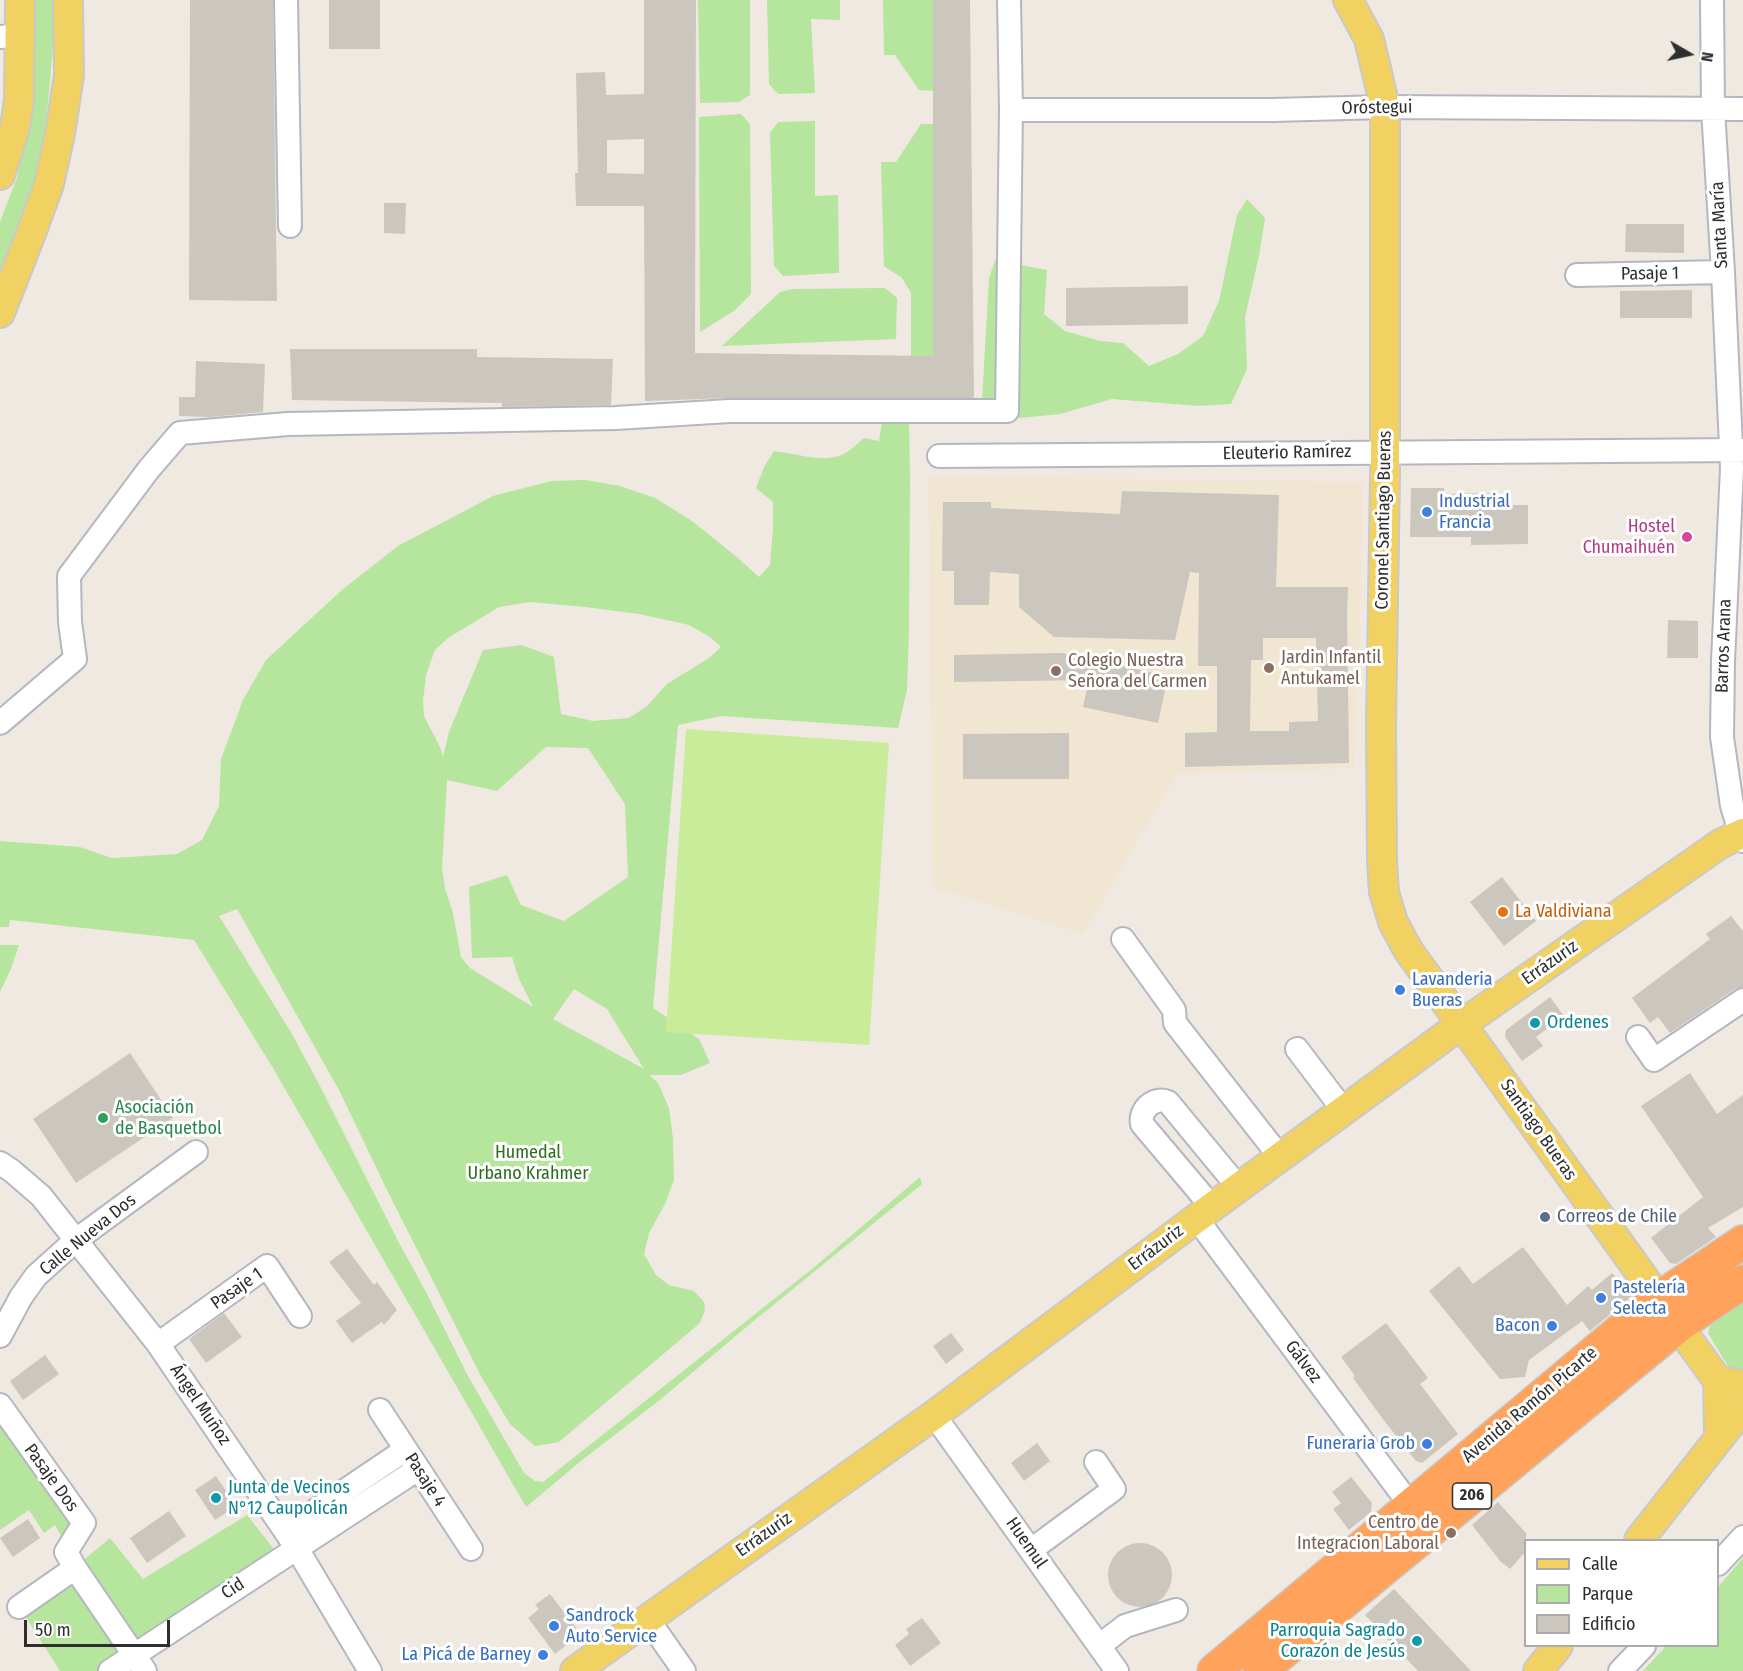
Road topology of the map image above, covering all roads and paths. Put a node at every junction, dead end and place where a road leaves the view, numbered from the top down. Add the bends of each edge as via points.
1 (20, 0) edge
2 (68, 0) edge
3 (286, 0) edge
4 (1009, 0) edge
5 (1348, 0) edge
6 (1712, 0) edge
7 (10, 36) edge
8 (1385, 107) junction
9 (1713, 109) junction
10 (1743, 109) edge
11 (1011, 110) junction
12 (0, 175) edge
13 (290, 226) dead end
14 (1723, 272) junction
15 (1577, 275) dead end
16 (0, 313) edge
17 (1737, 450) edge
18 (1385, 453) junction
19 (939, 456) dead end
20 (0, 723) edge
21 (1742, 836) edge
22 (1123, 939) dead end
23 (1743, 1000) edge
24 (1463, 1024) junction
25 (1638, 1037) dead end
26 (1297, 1049) dead end
27 (1344, 1111) junction
28 (196, 1152) dead end
29 (1280, 1157) junction
30 (0, 1163) edge
31 (1239, 1188) junction
32 (1204, 1212) junction
33 (76, 1240) junction
34 (1743, 1242) edge
35 (1743, 1282) edge
36 (1658, 1299) junction
37 (300, 1316) dead end
38 (1679, 1325) junction
39 (0, 1336) edge
40 (158, 1344) junction
41 (1731, 1383) edge
42 (0, 1406) edge
43 (1743, 1408) edge
44 (380, 1410) dead end
45 (934, 1414) junction
46 (1719, 1437) junction
47 (405, 1450) junction
48 (1096, 1462) dead end
49 (417, 1469) junction
50 (1411, 1506) junction
51 (1743, 1537) edge
52 (291, 1539) junction
53 (1640, 1539) edge
54 (471, 1549) dead end
55 (1031, 1550) junction
56 (1719, 1563) edge
57 (75, 1568) junction
58 (19, 1607) dead end
59 (1176, 1610) dead end
60 (647, 1618) junction
61 (1099, 1646) junction
62 (1557, 1647) edge
63 (1643, 1647) edge
64 (139, 1663) edge
65 (110, 1671) edge
66 (370, 1671) edge
67 (575, 1671) edge
68 (684, 1671) edge
69 (1117, 1671) edge
70 (1214, 1671) edge
71 (1260, 1671) edge
72 (1538, 1671) edge
73 (1620, 1671) edge

1 - 7 main road
2 - 16 main road via 69,75 60,134 49,184
3 - 13 street
4 - 11 street
5 - 8 main road, Coronel Santiago Bueras via 1369,39
6 - 9 street, Santa María
7 - 12 main road via 18,108
8 - 9 street, Oróstegui
8 - 11 street, Oróstegui
8 - 18 main road, Coronel Santiago Bueras
9 - 10 street, Oróstegui
9 - 14 street, Santa María
11 - 20 street via 1007,411 729,411 616,418 288,424 180,433 69,576 75,659
14 - 15 street, Pasaje 1
14 - 17 street, Santa María
17 - 18 street, Eleuterio Ramírez
17 - 21 street, Barros Arana via 1722,737 1732,806
18 - 19 street, Eleuterio Ramírez
18 - 24 main road, Coronel Santiago Bueras via 1384,892 1393,922 1408,950
21 - 24 main road, Errázuriz via 1720,844
22 - 29 street via 1174,1010 1175,1023
23 - 25 street via 1654,1060
24 - 27 main road, Errázuriz
24 - 36 main road, Santiago Bueras
26 - 27 street
27 - 29 main road, Errázuriz
28 - 33 street, Calle Nueva Dos
29 - 31 main road, Errázuriz
30 - 33 street, Ángel Muñoz via 41,1196
31 - 32 main road, Errázuriz
31 - 32 street, Gálvez via 1168,1102 1155,1102 1143,1111 1142,1124
32 - 45 main road, Errázuriz
32 - 50 street, Gálvez via 1208,1234
33 - 39 street, Calle Nueva Dos via 36,1276
33 - 40 street, Ángel Muñoz
34 - 36 highway, Avenida Ramón Picarte / 206
35 - 38 highway, Avenida Ramón Picarte / 206
36 - 38 main road, Santiago Bueras
36 - 50 highway, Avenida Ramón Picarte / 206
37 - 40 street, Pasaje 1 via 267,1266
38 - 41 main road, Santiago Bueras
38 - 71 highway, Avenida Ramón Picarte / 206
40 - 52 street, Ángel Muñoz
41 - 46 main road, Santiago Bueras
42 - 57 street, Pasaje Dos via 84,1523 66,1552
43 - 46 main road
44 - 47 street, Pasaje 4
45 - 55 street, Huemul
45 - 60 main road, Errázuriz
46 - 53 main road
47 - 49 street, Pasaje 4
47 - 52 street
48 - 55 street via 1114,1489
49 - 52 street
49 - 54 street, Pasaje 4
50 - 70 highway, Avenida Ramón Picarte / 206
51 - 56 street
52 - 64 street, Cid
52 - 66 street, Ángel Muñoz
55 - 61 street, Huemul
57 - 58 street
57 - 64 street, Pasaje Dos
59 - 61 street via 1125,1626
60 - 67 main road, Errázuriz
60 - 68 street
61 - 69 street, Huemul
62 - 72 main road
63 - 73 street
64 - 65 street, Cid

